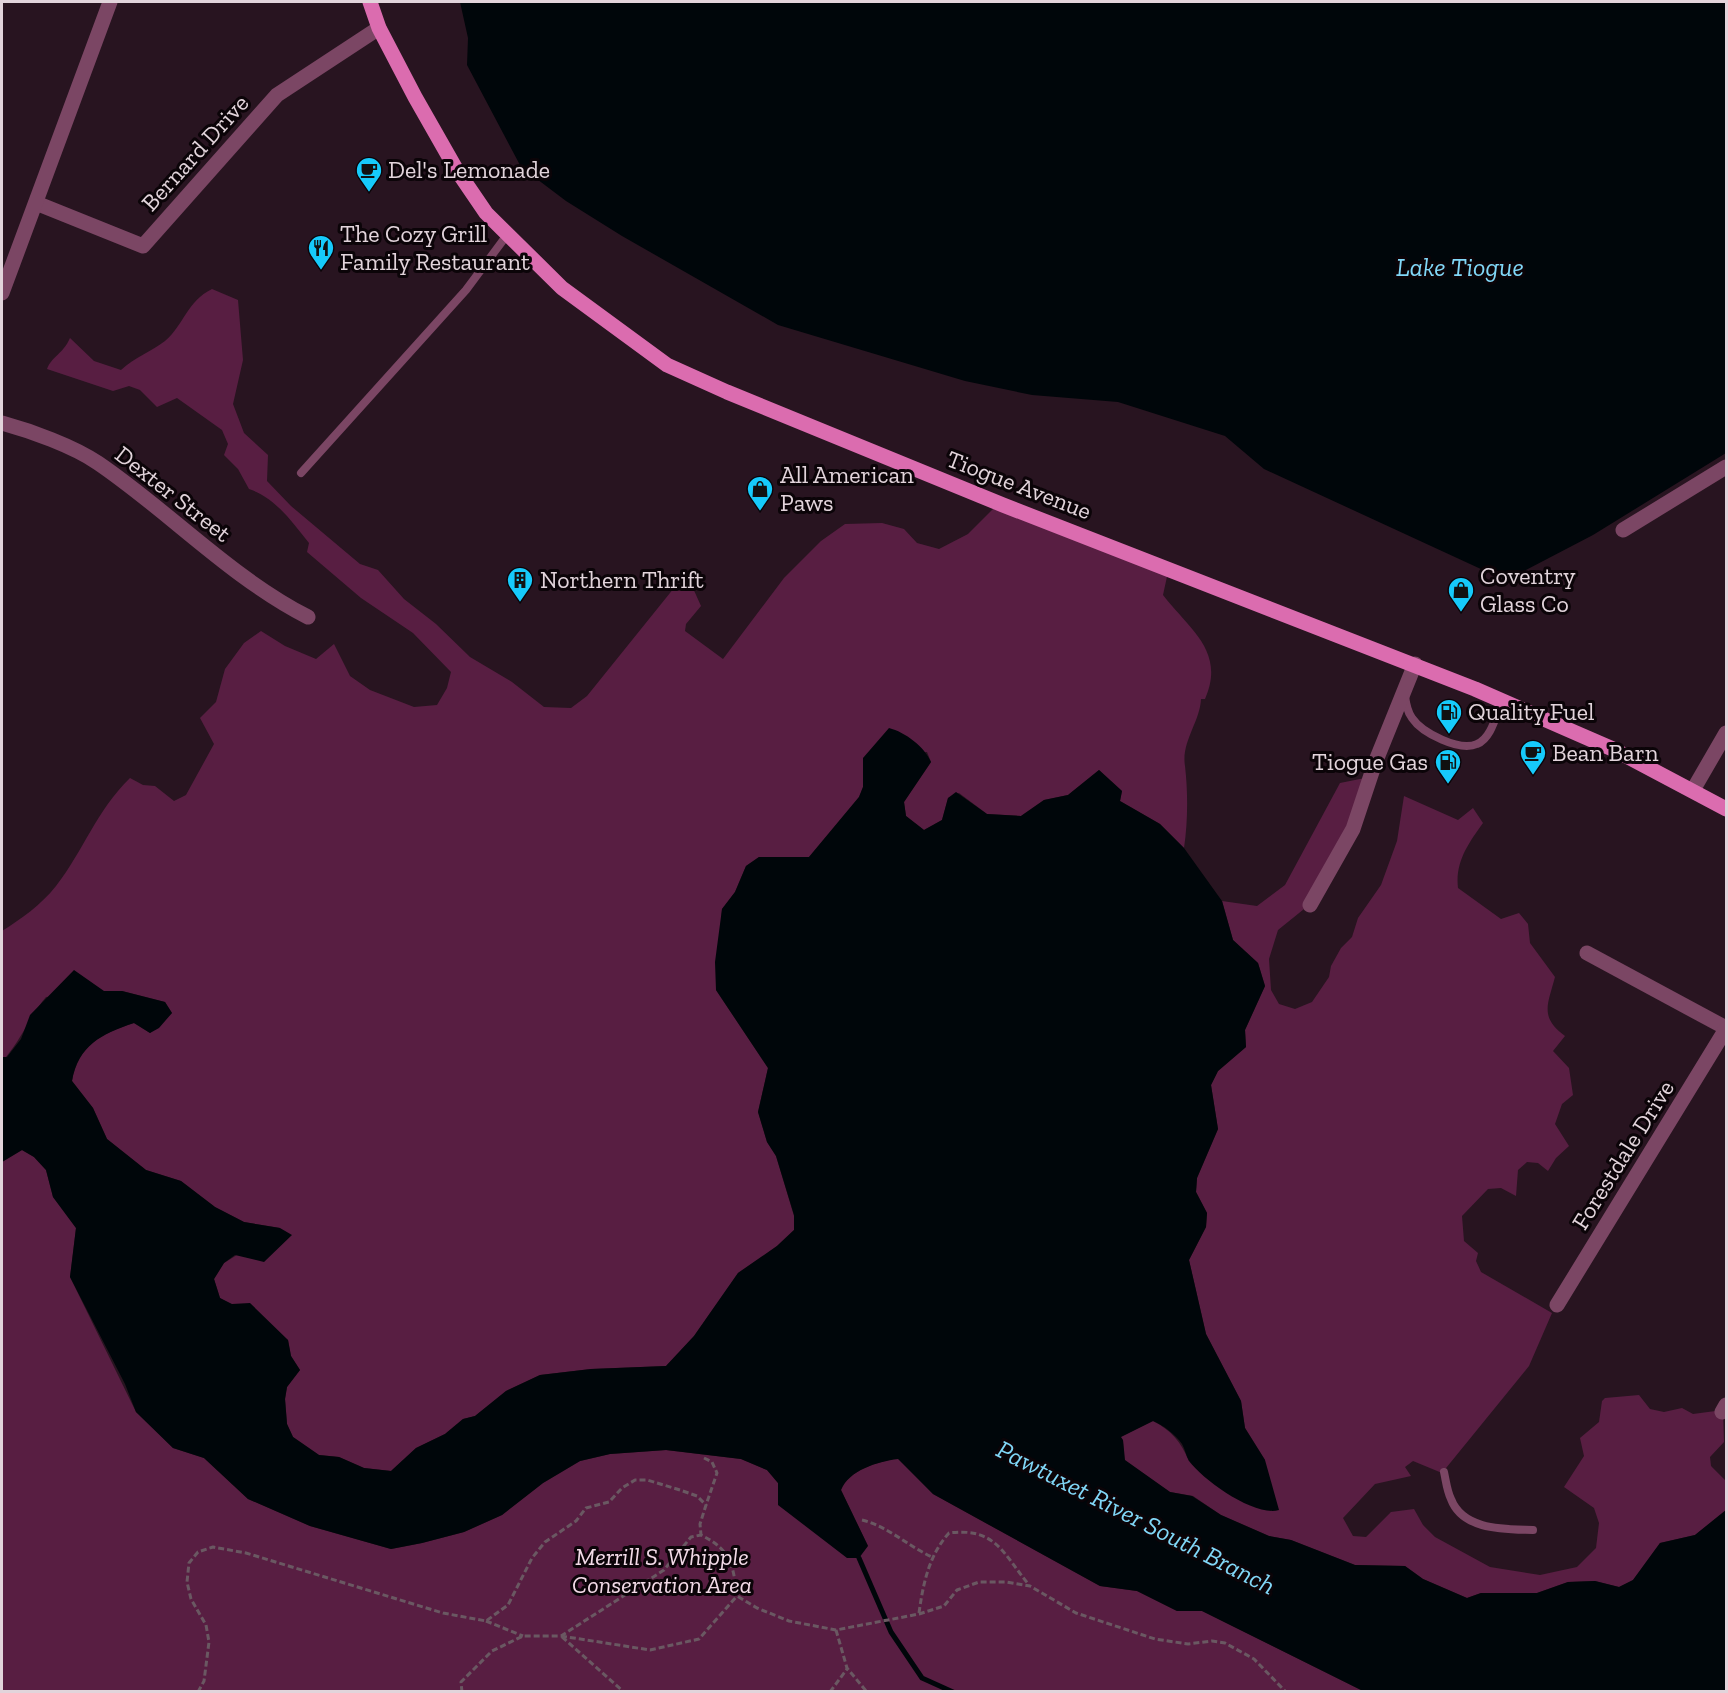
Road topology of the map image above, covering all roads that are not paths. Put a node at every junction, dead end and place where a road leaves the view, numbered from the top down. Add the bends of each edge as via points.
1 (110, 2) edge
2 (370, 2) edge
3 (380, 28) junction
4 (36, 203) junction
5 (507, 235) junction
6 (2, 293) edge
7 (2, 423) edge
8 (1726, 467) edge
9 (301, 473) dead end
10 (1623, 530) dead end
11 (308, 617) dead end
12 (1415, 664) junction
13 (1404, 690) junction
14 (1502, 701) junction
15 (1726, 733) edge
16 (1694, 790) junction
17 (1726, 809) edge
18 (1310, 905) dead end
19 (1587, 953) dead end
20 (1726, 1028) edge
21 (1557, 1305) dead end
22 (1444, 1472) dead end
23 (1533, 1530) dead end

1 - 4 street
2 - 3 main road, Tiogue Avenue
3 - 4 street, Bernard Drive via 277,95 143,246
3 - 5 main road, Tiogue Avenue via 456,169 486,213
4 - 6 street
5 - 9 lane via 466,290
5 - 12 main road, Tiogue Avenue via 562,288 668,365 1003,505
7 - 11 street, Dexter Street via 96,462 279,603
8 - 10 street
12 - 13 street
12 - 14 main road, Tiogue Avenue
13 - 14 lane via 1413,719 1425,730 1464,747 1479,744 1489,733
13 - 18 street via 1353,829
14 - 16 main road, Tiogue Avenue via 1615,750
15 - 16 street
16 - 17 main road, Tiogue Avenue
19 - 20 street
20 - 21 street, Forestdale Drive
22 - 23 lane via 1451,1501 1466,1518 1494,1529

